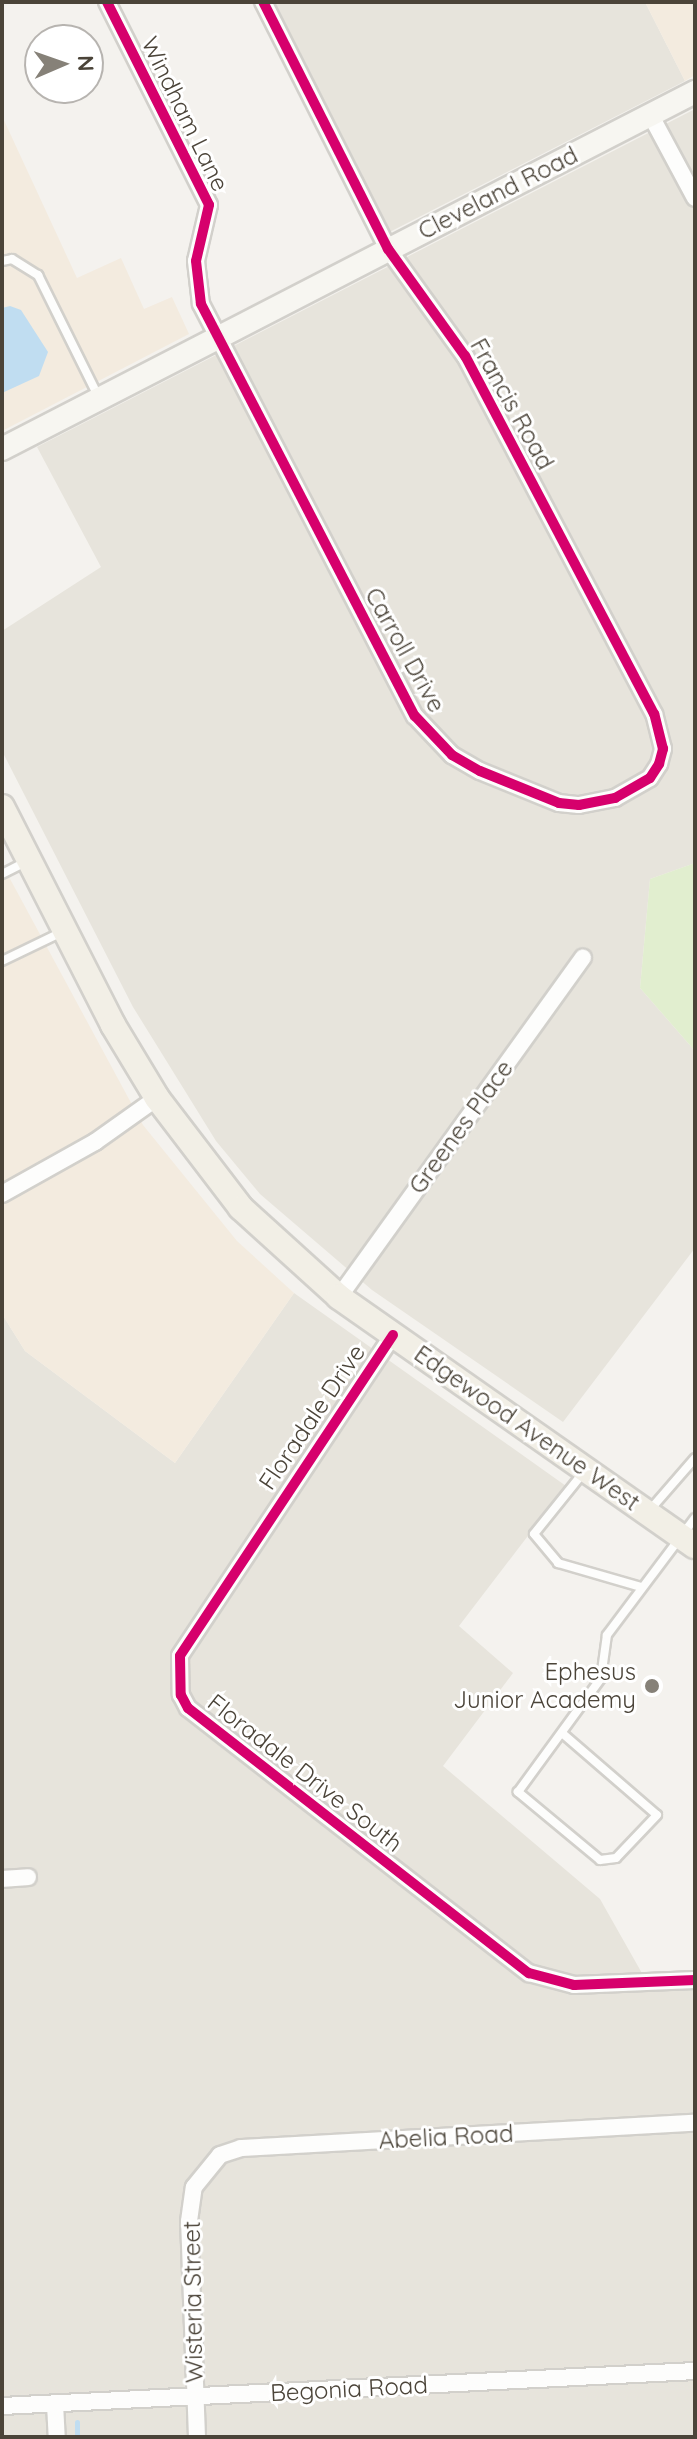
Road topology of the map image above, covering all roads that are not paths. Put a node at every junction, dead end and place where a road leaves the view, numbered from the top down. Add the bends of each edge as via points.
1 (107, 2) edge
2 (263, 2) edge
3 (695, 92) edge
4 (650, 114) junction
5 (695, 198) edge
6 (388, 249) junction
7 (2, 261) edge
8 (217, 339) junction
9 (99, 398) junction
10 (2, 449) edge
11 (663, 749) joint
12 (2, 807) edge
13 (29, 860) junction
14 (2, 874) edge
15 (65, 930) junction
16 (583, 957) dead end
17 (2, 961) edge
18 (157, 1098) junction
19 (2, 1194) edge
20 (339, 1297) junction
21 (393, 1335) junction
22 (695, 1458) edge
23 (585, 1470) junction
24 (648, 1513) junction
25 (266, 1522) joint
26 (689, 1533) edge
27 (641, 1587) junction
28 (562, 1733) junction
29 (28, 1877) dead end
30 (2, 1879) edge
31 (695, 1980) edge
32 (695, 2123) edge
33 (203, 2169) joint
34 (695, 2371) edge
35 (195, 2397) junction
36 (55, 2404) junction
37 (2, 2406) edge
38 (57, 2437) edge
39 (197, 2437) edge

1 - 8 street, Windham Lane via 209,205 196,261 197,288
2 - 6 street, Francis Road
3 - 4 street, Cleveland Road
4 - 5 street
4 - 6 street, Cleveland Road
6 - 8 street, Cleveland Road
6 - 11 street, Francis Road via 465,356 654,714
7 - 9 lane via 12,259 38,275
8 - 9 street, Cleveland Road
8 - 11 street, Carroll Drive via 415,716 431,737 480,771 559,803 579,805 615,798 650,778
9 - 10 street, Cleveland Road
12 - 13 main road, Edgewood Avenue West
13 - 14 lane
13 - 15 main road, Edgewood Avenue West
15 - 17 lane
15 - 18 main road, Edgewood Avenue West
16 - 20 street, Greenes Place
18 - 19 street via 95,1142
18 - 20 main road, Edgewood Avenue West via 241,1208
20 - 21 main road, Edgewood Avenue West
21 - 23 main road, Edgewood Avenue West
21 - 25 street, Floradale Drive
22 - 24 lane
23 - 24 main road, Edgewood Avenue West
23 - 27 lane via 534,1534 558,1563
24 - 26 main road, Edgewood Avenue West
25 - 31 street, Floradale Drive South via 180,1656 181,1695 188,1708 529,1973 574,1985
26 - 27 lane
27 - 28 lane via 607,1635 601,1678
28 - 28 lane via 518,1792 600,1860 616,1858 657,1815
29 - 30 street
32 - 33 street, Abelia Road via 241,2148
33 - 35 street, Wisteria Street via 194,2187 189,2221
34 - 35 street, Begonia Road
35 - 36 street, Begonia Road
35 - 39 street, Wisteria Street
36 - 37 street, Begonia Road
36 - 38 street

